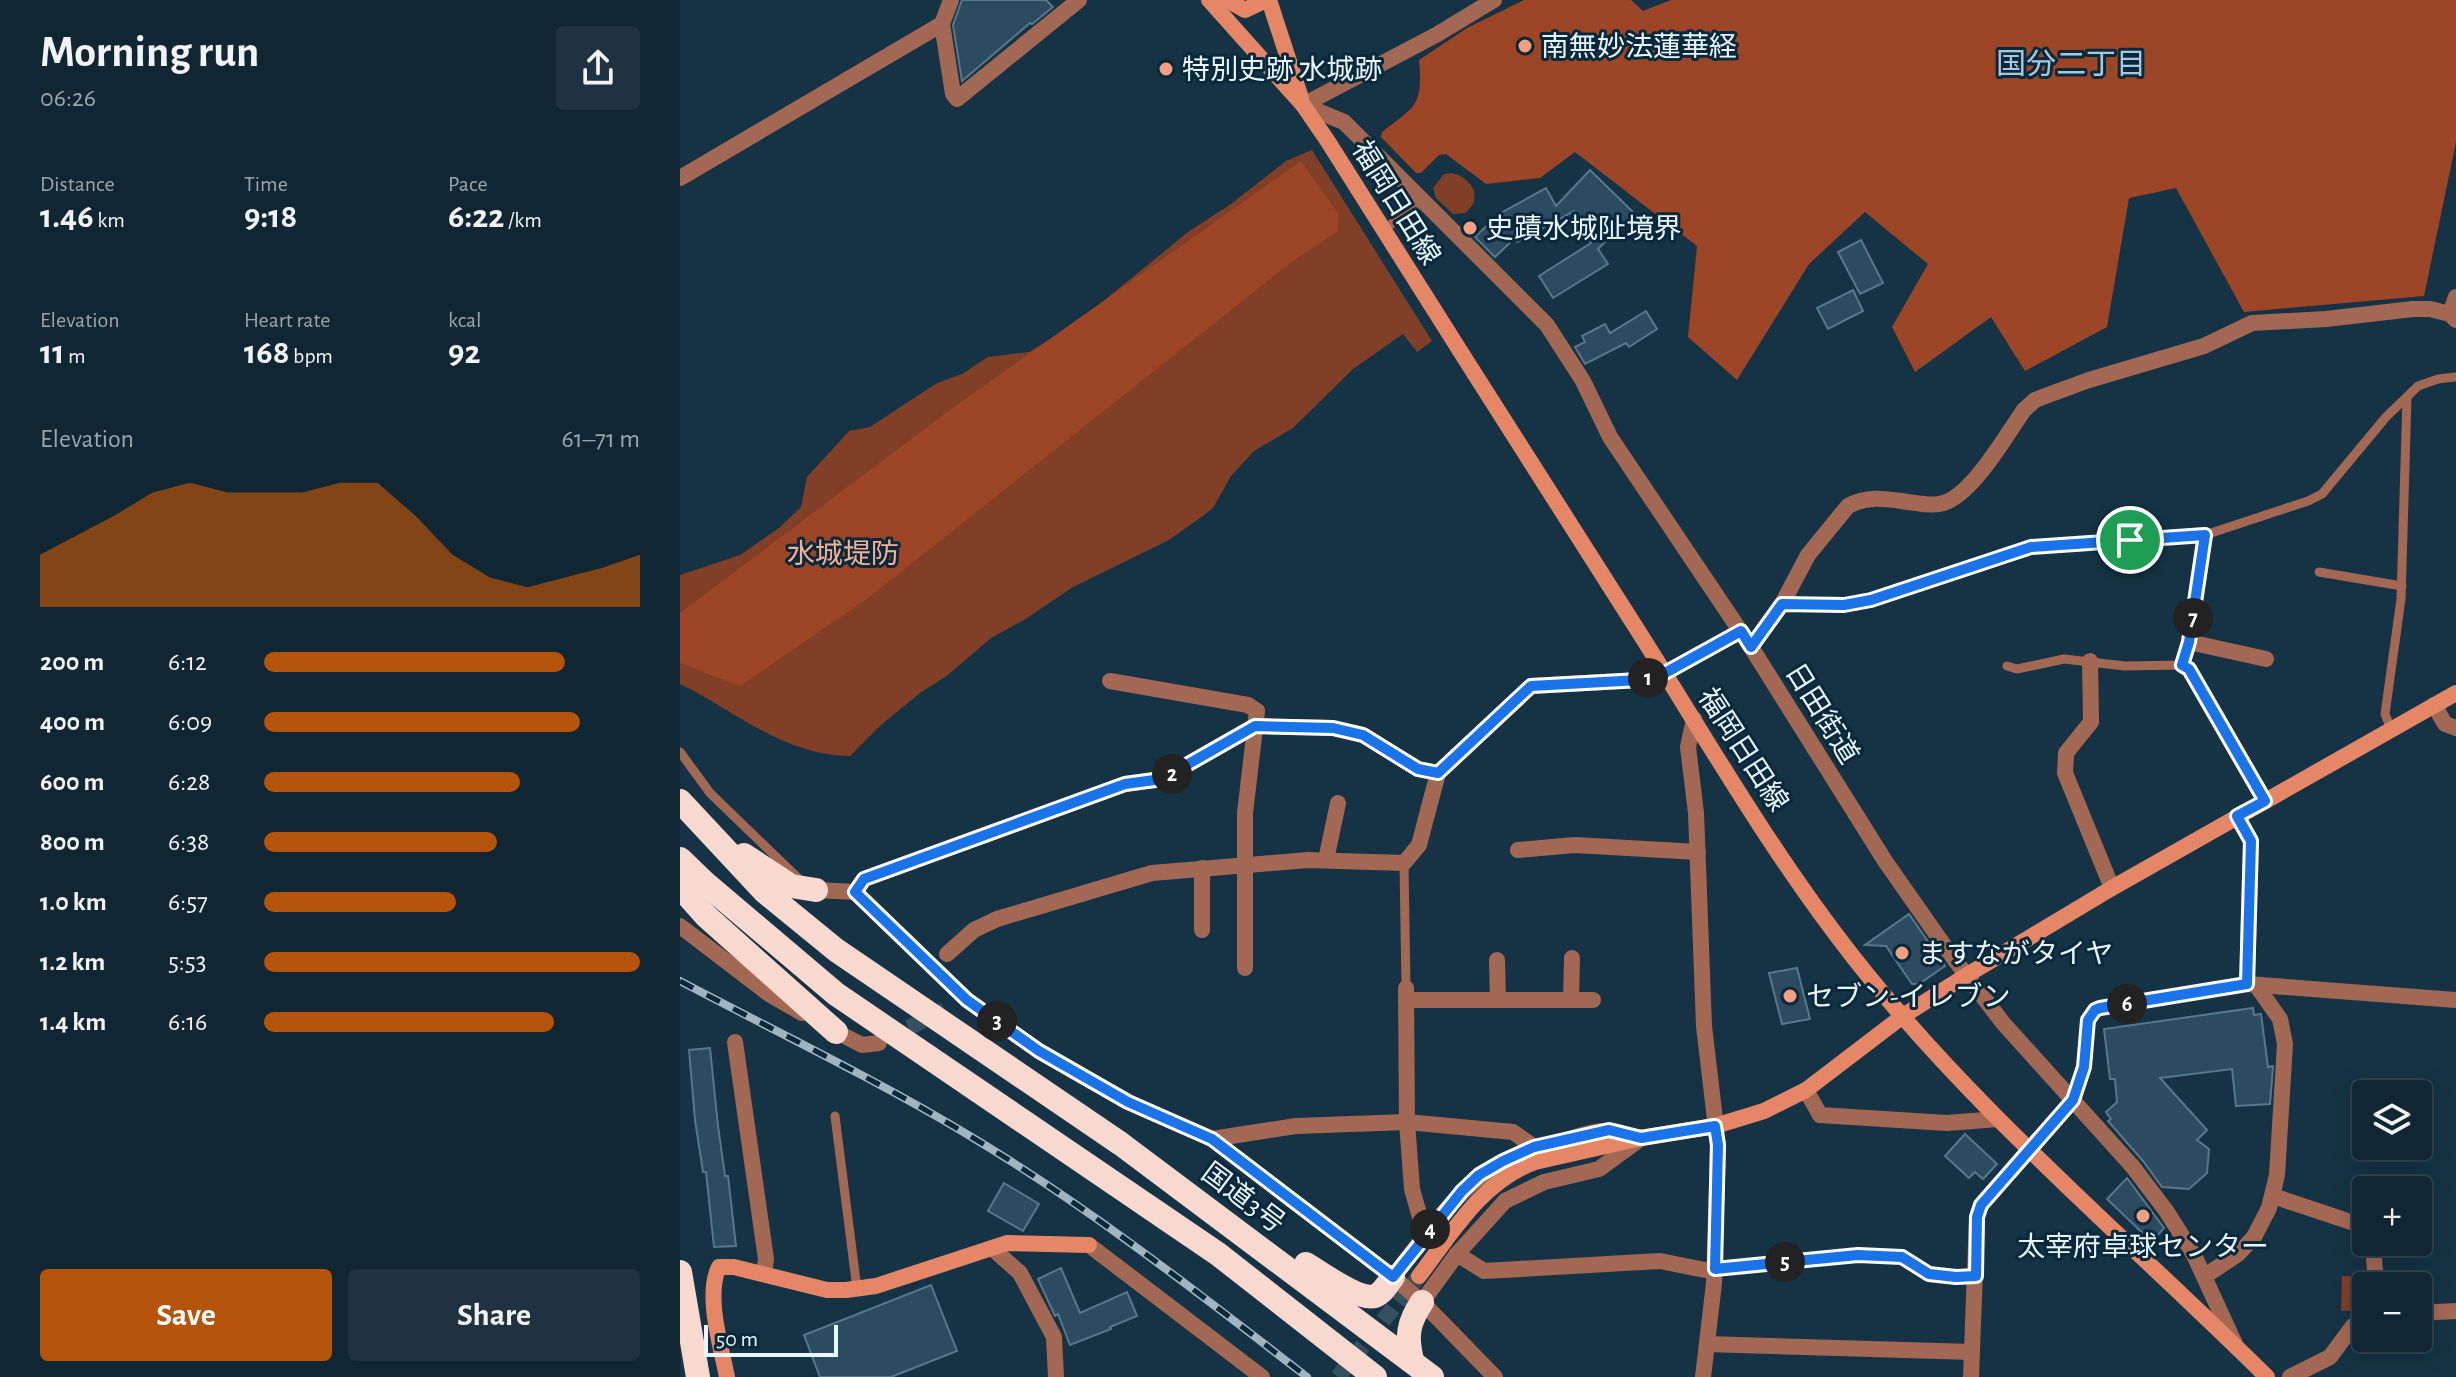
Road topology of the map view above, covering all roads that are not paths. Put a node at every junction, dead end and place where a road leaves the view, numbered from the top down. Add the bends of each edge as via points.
1 (951, 0) edge
2 (1079, 0) edge
3 (1209, 0) edge
4 (1227, 0) edge
5 (1268, 0) edge
6 (1494, 0) edge
7 (942, 24) junction
8 (1303, 105) junction
9 (680, 178) edge
10 (1423, 201) junction
11 (1383, 230) junction
12 (2456, 297) edge
13 (2453, 317) edge
14 (2456, 377) edge
15 (2407, 398) junction
16 (2205, 535) junction
17 (2319, 572) dead end
18 (2402, 586) junction
19 (1782, 604) junction
20 (1741, 631) junction
21 (2189, 642) junction
22 (1751, 647) junction
23 (2266, 659) dead end
24 (2090, 661) junction
25 (2182, 665) junction
26 (2007, 666) dead end
27 (1665, 673) junction
28 (1110, 681) dead end
29 (2456, 693) edge
30 (2434, 705) junction
31 (1694, 719) junction
32 (1255, 726) junction
33 (2456, 728) edge
34 (2391, 729) junction
35 (680, 752) edge
36 (1438, 773) junction
37 (680, 801) edge
38 (2265, 801) junction
39 (1338, 803) dead end
40 (2237, 816) junction
41 (699, 824) junction
42 (1518, 850) dead end
43 (1698, 852) junction
44 (680, 859) edge
45 (1326, 860) junction
46 (1404, 863) junction
47 (1244, 864) junction
48 (1202, 868) junction
49 (680, 880) edge
50 (2112, 888) junction
51 (816, 890) junction
52 (855, 892) junction
53 (680, 926) edge
54 (1202, 930) dead end
55 (947, 954) dead end
56 (1572, 958) dead end
57 (1497, 960) dead end
58 (1245, 968) dead end
59 (1967, 975) junction
60 (2252, 984) junction
61 (1406, 994) junction
62 (967, 1000) junction
63 (1498, 1000) junction
64 (1571, 1000) junction
65 (1593, 1000) dead end
66 (2456, 1000) edge
67 (951, 1007) tunnel mouth
68 (1903, 1016) junction
69 (836, 1032) junction
70 (735, 1042) dead end
71 (879, 1043) tunnel mouth
72 (1806, 1090) junction
73 (2073, 1100) junction
74 (835, 1116) dead end
75 (1998, 1119) junction
76 (1407, 1122) junction
77 (1715, 1126) junction
78 (1641, 1138) junction
79 (1212, 1139) junction
80 (1534, 1147) junction
81 (2028, 1149) junction
82 (2273, 1196) junction
83 (1205, 1204) junction
84 (2352, 1222) edge
85 (1425, 1235) junction
86 (1089, 1245) joint
87 (992, 1248) junction
88 (1457, 1254) junction
89 (1715, 1269) junction
90 (680, 1272) edge
91 (764, 1274) junction
92 (1419, 1276) tunnel mouth
93 (1976, 1276) junction
94 (2205, 1276) junction
95 (1393, 1277) junction
96 (857, 1289) junction
97 (1422, 1302) junction
98 (2456, 1311) edge
99 (2432, 1312) edge
100 (2352, 1327) edge
101 (1707, 1344) junction
102 (2236, 1346) junction
103 (1972, 1352) junction
104 (1412, 1360) junction
105 (698, 1377) edge
106 (727, 1377) edge
107 (1056, 1377) edge
108 (1262, 1377) edge
109 (1375, 1377) edge
110 (1432, 1377) edge
111 (1495, 1377) edge
112 (1703, 1377) edge
113 (1971, 1377) edge
114 (2267, 1377) edge
115 (2290, 1377) edge

1 - 7 street
2 - 7 street via 957,99
3 - 8 main road, 福岡日田線
4 - 5 main road via 1245,10
5 - 8 main road
6 - 8 street
7 - 9 street
8 - 10 street, 日田街道 via 1344,122
8 - 11 main road, 福岡日田線
10 - 11 lane
10 - 20 street, 日田街道 via 1547,325 1610,437
11 - 27 main road, 福岡日田線
12 - 13 street
13 - 19 street via 2413,309 2252,323 2204,346 2035,400 1964,492 1949,501 1938,505 1878,498 1848,506 1808,555
14 - 15 lane via 2418,386
15 - 16 lane via 2322,494
15 - 18 lane
16 - 19 lane via 2031,547 1871,600
16 - 21 street
17 - 18 lane
18 - 34 lane via 2385,714
19 - 22 street
20 - 22 street, 日田街道
20 - 27 street
21 - 23 street
21 - 25 street
22 - 59 street, 日田街道 via 1885,861
24 - 25 lane
24 - 26 lane
24 - 50 street via 2091,722 2066,753 2065,773
25 - 38 street
27 - 31 main road, 福岡日田線
27 - 36 street via 1640,680 1531,686
28 - 32 street via 1248,705 1257,711
29 - 30 main road
30 - 33 street via 2445,724
30 - 34 main road
31 - 43 street via 1688,747
31 - 68 main road, 福岡日田線 via 1809,898
32 - 36 street via 1333,728 1363,735 1418,769
32 - 47 street
32 - 52 street via 1162,779 1125,784 864,879
34 - 38 main road
35 - 51 lane via 710,793
36 - 46 street via 1419,845
37 - 41 highway, 国道3号
38 - 40 main road
39 - 45 street
40 - 50 main road
40 - 60 street via 2251,841
41 - 51 highway via 784,882
41 - 83 highway, 国道3号 via 765,892 836,950
42 - 43 street via 1575,845
43 - 77 street via 1704,1026
44 - 109 highway via 836,994 1218,1254
45 - 46 street
45 - 47 street
46 - 61 lane
47 - 48 street
47 - 58 street
48 - 54 street
48 - 55 street via 1152,873 997,919 974,930
49 - 69 highway via 706,916
50 - 59 main road
51 - 52 street
52 - 62 street
53 - 69 street via 769,994
56 - 64 street
57 - 63 street
59 - 68 main road
59 - 73 street, 日田街道
60 - 66 street
60 - 73 lane via 2095,1010 2088,1020 2084,1067
60 - 82 street via 2280,1019 2285,1044
61 - 63 street
61 - 76 street
62 - 67 street
62 - 79 street via 1083,1077
63 - 64 street
64 - 65 street
68 - 72 main road
68 - 75 main road, 福岡日田線
69 - 71 street via 862,1045
70 - 91 street
72 - 75 street via 1820,1115 1947,1123
72 - 77 main road via 1764,1111
73 - 81 street
73 - 94 street, 日田街道 via 2167,1212
74 - 96 lane
75 - 81 main road, 福岡日田線
76 - 79 street via 1296,1126
76 - 80 street via 1513,1132
76 - 85 street via 1412,1189
77 - 78 main road
77 - 89 street
78 - 80 street via 1609,1130
78 - 88 street via 1599,1169 1513,1195
78 - 92 main road via 1535,1162 1508,1174 1473,1206
79 - 95 street
80 - 85 street via 1479,1175
81 - 93 street via 1981,1205
81 - 102 main road, 福岡日田線
82 - 84 street
82 - 94 street via 2254,1237
83 - 95 highway via 1353,1292 1375,1296
83 - 104 highway, 国道3号
85 - 95 street
86 - 87 main road via 1007,1243
86 - 108 street
87 - 96 main road
87 - 107 street via 1020,1273 1054,1337
88 - 89 street via 1484,1271 1660,1261
88 - 97 street
89 - 93 lane via 1858,1255 1902,1257 1929,1274
89 - 101 street
90 - 105 highway
91 - 96 main road via 827,1290
91 - 106 main road via 719,1267 713,1279
93 - 103 street
94 - 102 street, 日田街道
95 - 97 street
97 - 104 highway via 1407,1331
97 - 111 street
98 - 99 street
100 - 115 street via 2330,1357
101 - 103 street
101 - 112 street
102 - 114 main road, 福岡日田線
103 - 113 street
104 - 110 highway, 国道3号

